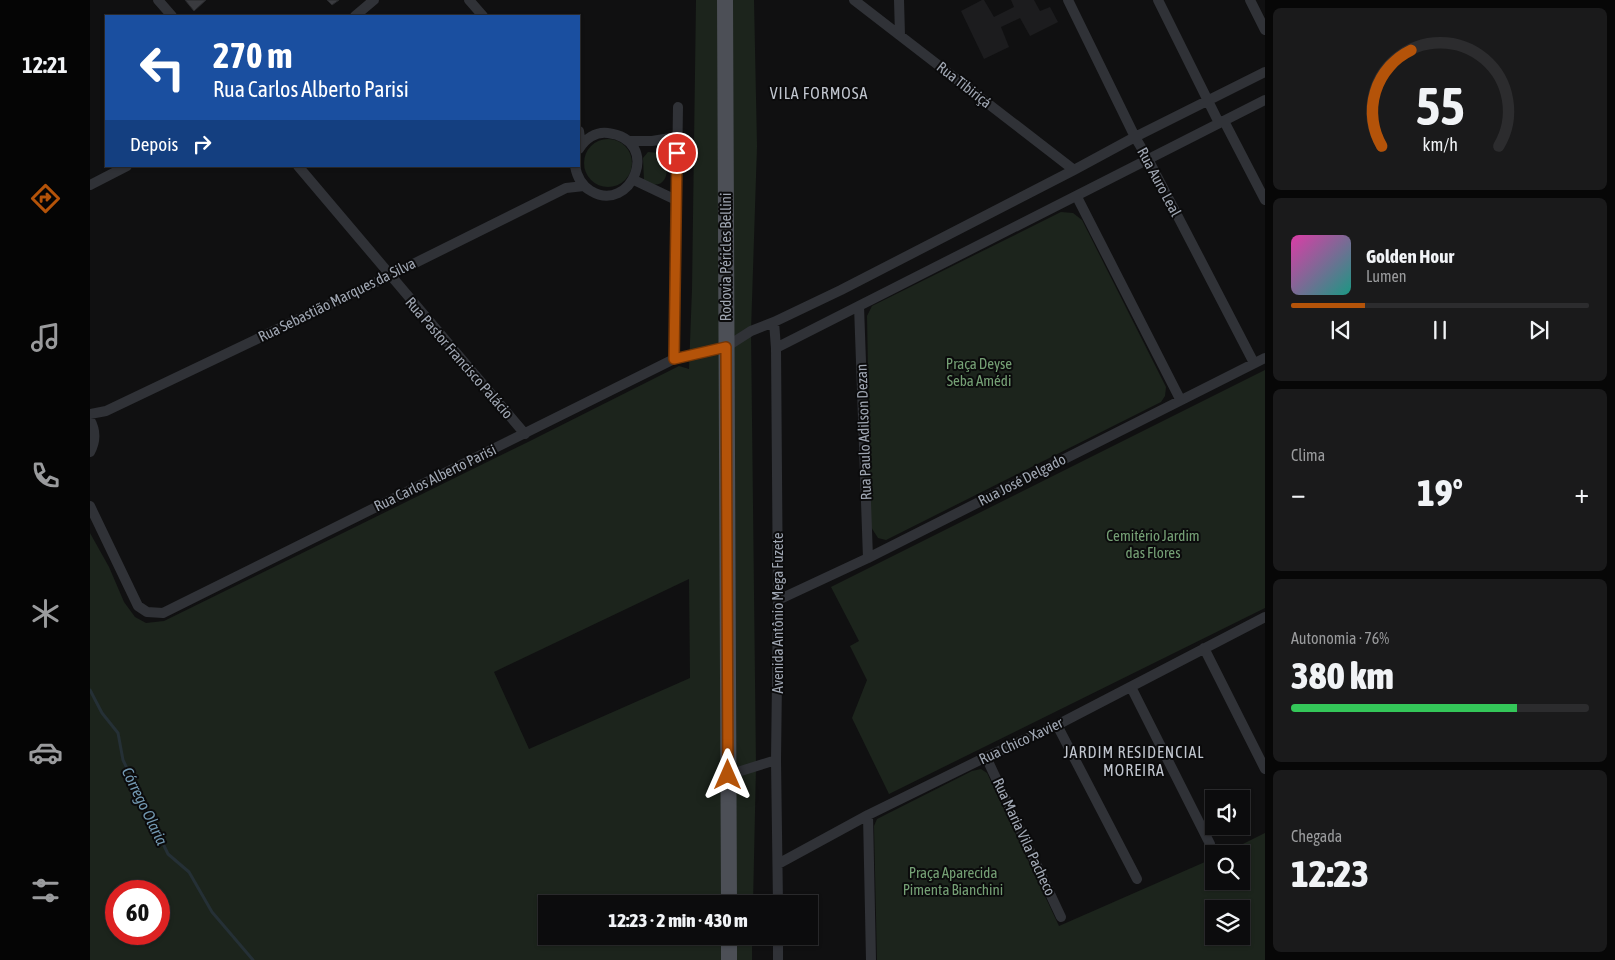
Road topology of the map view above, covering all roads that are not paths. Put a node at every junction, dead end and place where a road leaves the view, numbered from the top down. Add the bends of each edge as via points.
1 (158, 0) edge
2 (374, 0) edge
3 (469, 0) edge
4 (725, 0) edge
5 (854, 0) edge
6 (899, 0) edge
7 (1068, 0) edge
8 (1158, 0) edge
9 (1250, 0) edge
10 (171, 15) edge
11 (356, 15) edge
12 (482, 15) edge
13 (1265, 30) edge
14 (900, 35) junction
15 (1265, 72) edge
16 (1208, 100) junction
17 (1265, 100) edge
18 (678, 107) dead end
19 (1222, 122) junction
20 (580, 130) edge
21 (591, 136) junction
22 (677, 137) junction
23 (1135, 137) junction
24 (629, 142) junction
25 (580, 147) edge
26 (1148, 159) junction
27 (125, 167) edge
28 (299, 167) edge
29 (576, 170) edge
30 (1074, 170) junction
31 (634, 180) junction
32 (90, 185) edge
33 (584, 186) junction
34 (566, 188) junction
35 (1077, 196) junction
36 (676, 200) junction
37 (1265, 200) edge
38 (389, 276) junction
39 (859, 306) junction
40 (774, 322) junction
41 (726, 347) junction
42 (776, 348) junction
43 (1265, 358) edge
44 (674, 359) junction
45 (1254, 363) junction
46 (1180, 399) junction
47 (106, 410) junction
48 (90, 414) edge
49 (92, 423) edge
50 (524, 434) junction
51 (90, 452) edge
52 (90, 506) edge
53 (868, 558) junction
54 (778, 600) junction
55 (1265, 617) edge
56 (1204, 648) junction
57 (1131, 687) junction
58 (1057, 724) junction
59 (986, 757) junction
60 (776, 760) junction
61 (1265, 770) edge
62 (728, 775) junction
63 (868, 815) junction
64 (1210, 844) dead end
65 (778, 864) junction
66 (1137, 879) dead end
67 (729, 895) edge
68 (778, 895) edge
69 (1061, 917) dead end
70 (729, 945) edge
71 (778, 945) edge
72 (729, 960) edge
73 (778, 960) edge
74 (870, 960) edge

1 - 10 street
2 - 11 street
3 - 12 street
4 - 41 main road, Rodovia Péricles Bellini
5 - 14 street, Rua Tibiriçá
6 - 14 street
7 - 23 street, Rua Auro Leal
8 - 16 street
9 - 13 street
14 - 30 street, Rua Tibiriçá
15 - 16 street
16 - 19 street
16 - 23 street
17 - 19 street
18 - 22 street
19 - 26 street
19 - 37 street
20 - 21 street
21 - 24 street via 604,132 618,134
21 - 25 street
22 - 24 street
22 - 36 street
23 - 26 street, Rua Auro Leal
23 - 30 street
24 - 31 street via 638,160
26 - 35 street
26 - 45 street, Rua Auro Leal
27 - 32 street
28 - 38 street, Rua Pastor Francisco Palácio
29 - 33 street
29 - 34 street, Rua Sebastião Marques da Silva
30 - 40 street
31 - 33 street via 616,194 604,195
31 - 36 street
33 - 34 street, Rua Sebastião Marques da Silva
34 - 38 street, Rua Sebastião Marques da Silva
35 - 39 street
35 - 46 street
36 - 44 street
38 - 47 street, Rua Sebastião Marques da Silva
38 - 50 street, Rua Pastor Francisco Palácio
39 - 42 street
39 - 53 street, Rua Paulo Adilson Dezan
40 - 41 street via 750,331
40 - 42 street, Avenida Antônio Mega Fuzete
41 - 44 street, Rua Carlos Alberto Parisi
41 - 62 main road, Rodovia Péricles Bellini
42 - 54 street, Avenida Antônio Mega Fuzete
43 - 45 street, Rua José Delgado
44 - 50 street, Rua Carlos Alberto Parisi
45 - 46 street, Rua José Delgado
46 - 53 street, Rua José Delgado
47 - 48 street, Rua Sebastião Marques da Silva
47 - 49 street, Rua Sebastião Marques da Silva
49 - 51 street via 95,436
50 - 52 street, Rua Carlos Alberto Parisi via 163,613 147,612 138,606
53 - 54 street, Rua José Delgado
54 - 60 street, Avenida Antônio Mega Fuzete
55 - 56 street, Rua Chico Xavier
56 - 57 street, Rua Chico Xavier
56 - 61 street
57 - 58 street, Rua Chico Xavier
57 - 64 street
58 - 59 street, Rua Chico Xavier
58 - 66 street
59 - 63 street, Rua Chico Xavier
59 - 69 street, Rua Maria Vila Pacheco
60 - 62 street
60 - 65 street, Avenida Antônio Mega Fuzete
62 - 67 main road, Rodovia Péricles Bellini
63 - 65 street, Rua Chico Xavier
63 - 74 street
65 - 68 street, Avenida Antônio Mega Fuzete
70 - 72 main road
71 - 73 street

